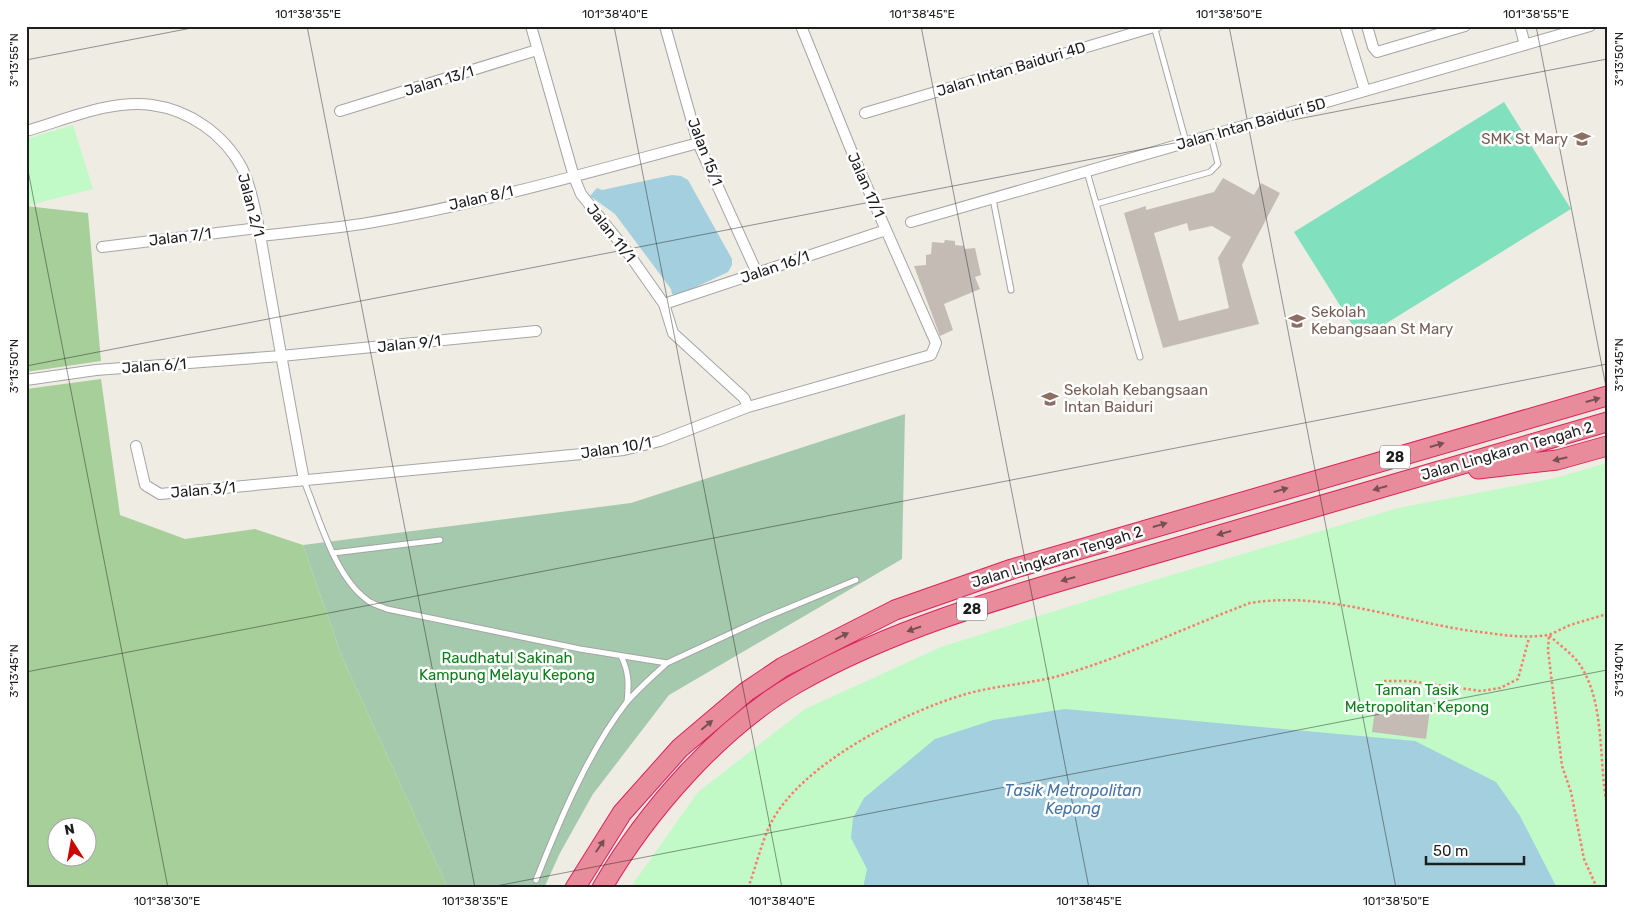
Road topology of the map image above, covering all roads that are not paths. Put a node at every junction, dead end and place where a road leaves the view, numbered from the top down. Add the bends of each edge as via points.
1 (530, 26) edge
2 (665, 26) edge
3 (802, 26) edge
4 (1155, 26) edge
5 (1345, 26) edge
6 (1367, 26) edge
7 (1465, 26) edge
8 (1520, 26) edge
9 (1590, 26) edge
10 (1525, 45) junction
11 (537, 50) junction
12 (1365, 92) junction
13 (340, 111) dead end
14 (865, 113) dead end
15 (26, 131) edge
16 (1211, 136) junction
17 (698, 143) junction
18 (1187, 143) junction
19 (1087, 172) junction
20 (574, 177) junction
21 (993, 199) junction
22 (1096, 204) junction
23 (911, 222) dead end
24 (886, 230) junction
25 (259, 232) junction
26 (102, 246) dead end
27 (756, 273) junction
28 (1010, 290) dead end
29 (664, 304) junction
30 (536, 332) dead end
31 (936, 343) joint
32 (281, 356) junction
33 (1140, 357) dead end
34 (26, 380) edge
35 (1607, 396) edge
36 (748, 407) junction
37 (1607, 422) edge
38 (136, 446) dead end
39 (1607, 446) edge
40 (1427, 474) junction
41 (304, 480) junction
42 (440, 540) dead end
43 (333, 553) junction
44 (856, 580) dead end
45 (620, 656) junction
46 (667, 663) junction
47 (627, 702) junction
48 (536, 880) dead end
49 (575, 888) edge
50 (602, 888) edge

1 - 11 street, Jalan 11/1
2 - 17 street, Jalan 15/1
3 - 24 street, Jalan 17/1
4 - 14 street, Jalan Intan Baiduri 4D
4 - 18 lane
5 - 12 street
6 - 7 street via 1377,52
8 - 10 street
9 - 10 street, Jalan Intan Baiduri 5D
10 - 12 street, Jalan Intan Baiduri 5D
11 - 13 street, Jalan 13/1
11 - 20 street, Jalan 11/1
12 - 16 street, Jalan Intan Baiduri 5D
15 - 25 street, Jalan 2/1 via 127,105 151,105 174,111 211,129 242,168
16 - 18 street, Jalan Intan Baiduri 5D
16 - 22 lane via 1218,164 1210,172
17 - 20 street, Jalan 8/1
17 - 27 street, Jalan 15/1
18 - 19 street, Jalan Intan Baiduri 5D
19 - 21 street, Jalan Intan Baiduri 5D
19 - 22 lane
20 - 25 street, Jalan 8/1 via 361,224
20 - 29 street, Jalan 11/1 via 581,194
21 - 23 street, Jalan Intan Baiduri 5D
21 - 28 lane
22 - 33 lane
24 - 27 street, Jalan 16/1
24 - 31 street, Jalan 17/1
25 - 26 street, Jalan 7/1
25 - 32 street, Jalan 2/1
27 - 29 street, Jalan 16/1
29 - 36 street, Jalan 11/1 via 674,333 744,398
30 - 32 street, Jalan 9/1
31 - 36 street, Jalan 10/1 via 931,354
32 - 34 street, Jalan 6/1 via 96,370
32 - 41 street, Jalan 2/1
49 -> 35 highway, Jalan Lingkaran Tengah 2 / 28 via 622,813 680,748 746,692 783,667 895,610 1022,566
36 - 41 street, Jalan 10/1 via 660,442 624,450
37 - 40 highway, Jalan Lingkaran Tengah 2 / 28
38 - 41 street, Jalan 3/1 via 144,485 160,494
39 -> 40 highway via 1557,460
40 -> 50 highway, Jalan Lingkaran Tengah 2 / 28 via 1015,595 903,633 834,664 758,709 698,762 644,826
41 - 43 lane
42 - 43 lane
43 - 45 lane via 348,581 367,600 387,609
44 - 46 lane
45 - 46 lane
45 - 47 lane via 627,667
46 - 47 lane
47 - 48 lane via 611,724 564,811

